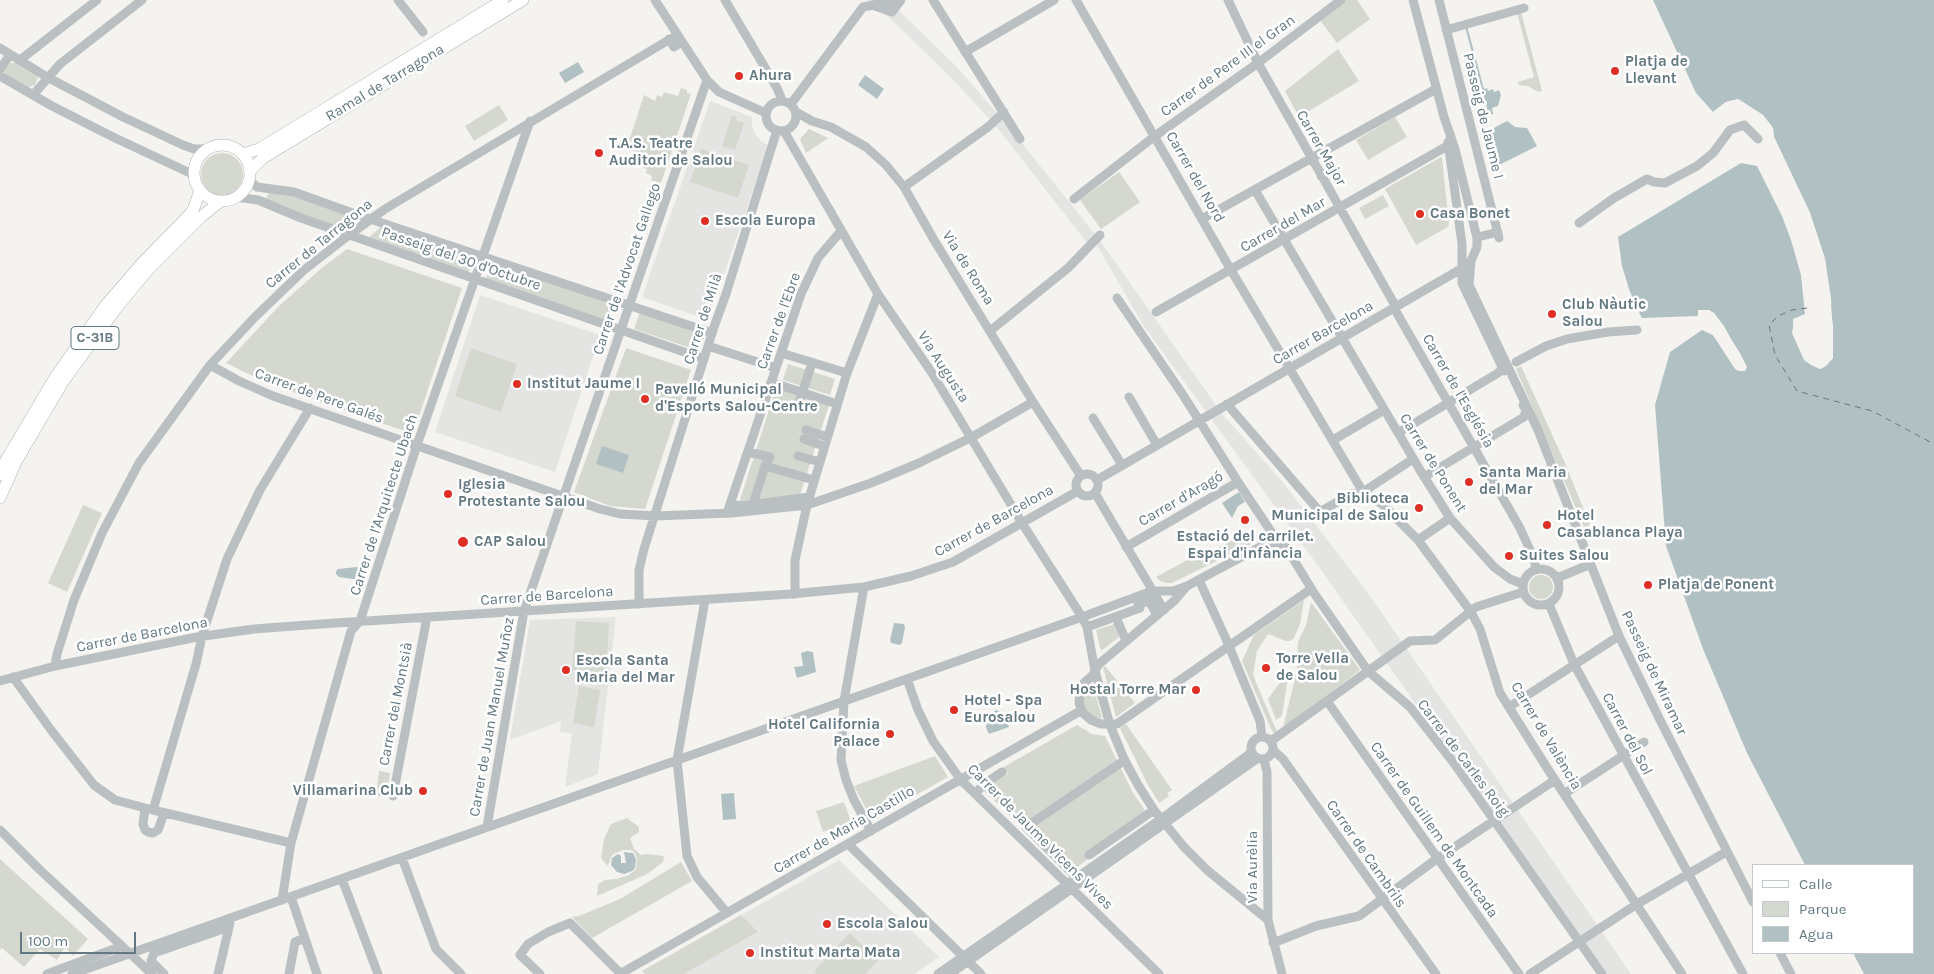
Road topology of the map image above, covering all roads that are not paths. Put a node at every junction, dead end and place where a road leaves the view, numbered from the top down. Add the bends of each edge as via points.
1 (97, 0) edge
2 (142, 0) edge
3 (398, 0) edge
4 (503, 0) edge
5 (655, 0) edge
6 (725, 0) edge
7 (899, 0) edge
8 (933, 0) edge
9 (1054, 0) edge
10 (1076, 0) edge
11 (1228, 0) edge
12 (1341, 0) edge
13 (1413, 0) edge
14 (1439, 0) edge
15 (523, 1) edge
16 (1524, 8) dead end
17 (1446, 30) junction
18 (423, 32) dead end
19 (676, 43) junction
20 (0, 48) edge
21 (965, 52) junction
22 (10, 55) junction
23 (20, 60) junction
24 (1258, 63) junction
25 (0, 69) edge
26 (0, 76) edge
27 (47, 77) junction
28 (707, 80) junction
29 (1436, 89) junction
30 (33, 95) junction
31 (782, 100) junction
32 (791, 104) junction
33 (796, 112) junction
34 (1004, 112) junction
35 (766, 113) junction
36 (1444, 117) junction
37 (530, 121) junction
38 (780, 130) junction
39 (1156, 136) junction
40 (1020, 138) dead end
41 (1758, 139) dead end
42 (208, 149) junction
43 (1448, 149) junction
44 (243, 154) junction
45 (1311, 159) junction
46 (1330, 170) dead end
47 (250, 176) junction
48 (1321, 176) junction
49 (195, 178) junction
50 (904, 187) junction
51 (200, 190) junction
52 (1255, 190) junction
53 (236, 197) junction
54 (1074, 199) dead end
55 (221, 201) junction
56 (1340, 208) junction
57 (371, 219) junction
58 (1202, 219) junction
59 (1579, 223) dead end
60 (1474, 227) junction
61 (840, 231) junction
62 (349, 235) junction
63 (1100, 235) dead end
64 (1482, 236) dead end
65 (1284, 240) junction
66 (482, 258) junction
67 (1471, 261) junction
68 (1461, 269) junction
69 (1232, 270) junction
70 (476, 278) junction
71 (1443, 280) junction
72 (1466, 292) junction
73 (878, 294) junction
74 (1117, 298) dead end
75 (628, 306) junction
76 (1395, 307) junction
77 (1156, 312) dead end
78 (1483, 312) junction
79 (621, 329) junction
80 (1637, 330) dead end
81 (990, 331) junction
82 (712, 333) junction
83 (1342, 338) junction
84 (708, 346) junction
85 (781, 353) junction
86 (1497, 356) junction
87 (704, 359) junction
88 (1516, 362) dead end
89 (812, 363) junction
90 (210, 365) junction
91 (1291, 367) junction
92 (776, 368) junction
93 (1502, 368) junction
94 (847, 373) junction
95 (1515, 380) junction
96 (771, 382) junction
97 (802, 392) junction
98 (1129, 397) dead end
99 (799, 402) dead end
100 (1033, 402) junction
101 (1448, 403) junction
102 (837, 404) junction
103 (1227, 404) junction
104 (310, 408) junction
105 (1384, 410) junction
106 (1525, 415) junction
107 (1093, 418) dead end
108 (1198, 421) junction
109 (1398, 433) junction
110 (805, 435) dead end
111 (972, 437) junction
112 (1333, 440) junction
113 (826, 441) junction
114 (1157, 445) junction
115 (418, 446) junction
116 (1473, 446) junction
117 (1544, 449) junction
118 (748, 452) junction
119 (798, 456) dead end
120 (1413, 459) junction
121 (820, 462) junction
122 (1122, 465) junction
123 (765, 466) junction
124 (0, 474) edge
125 (1081, 476) junction
126 (1424, 476) junction
127 (814, 480) junction
128 (1097, 480) junction
129 (1238, 482) junction
130 (1078, 491) junction
131 (1363, 492) junction
132 (1095, 493) junction
133 (563, 496) junction
134 (0, 498) edge
135 (808, 501) junction
136 (730, 504) junction
137 (754, 504) junction
138 (727, 513) junction
139 (655, 516) junction
140 (1450, 518) junction
141 (1022, 523) junction
142 (1418, 540) junction
143 (1278, 542) junction
144 (1126, 547) junction
145 (1591, 564) junction
146 (1536, 570) junction
147 (1557, 578) junction
148 (1199, 580) junction
149 (1187, 586) junction
150 (864, 587) junction
151 (1523, 588) junction
152 (1311, 589) junction
153 (1152, 591) junction
154 (796, 594) junction
155 (705, 600) junction
156 (1138, 603) junction
157 (639, 604) junction
158 (1549, 604) junction
159 (524, 611) junction
160 (1161, 612) junction
161 (1472, 612) junction
162 (427, 617) junction
163 (1082, 617) junction
164 (1116, 617) junction
165 (360, 621) junction
166 (1146, 624) junction
167 (1087, 627) junction
168 (202, 636) junction
169 (1619, 636) junction
170 (1126, 641) junction
171 (1229, 646) junction
172 (1574, 664) junction
173 (55, 666) junction
174 (1095, 671) junction
175 (1368, 671) junction
176 (13, 677) junction
177 (907, 679) junction
178 (0, 681) edge
179 (844, 701) junction
180 (1327, 701) junction
181 (1509, 707) junction
182 (1082, 710) junction
183 (1110, 725) junction
184 (1262, 736) junction
185 (1644, 742) dead end
186 (1272, 745) junction
187 (1622, 754) junction
188 (1258, 756) junction
189 (677, 760) junction
190 (1124, 760) junction
191 (979, 767) junction
192 (1002, 772) dead end
193 (961, 780) junction
194 (1555, 780) junction
195 (987, 782) junction
196 (975, 794) junction
197 (1564, 794) junction
198 (393, 796) dead end
199 (149, 809) junction
200 (1154, 810) junction
201 (164, 813) junction
202 (1493, 821) junction
203 (1162, 822) junction
204 (487, 827) junction
205 (0, 830) edge
206 (871, 831) junction
207 (291, 843) junction
208 (848, 844) junction
209 (1726, 852) junction
210 (1089, 855) dead end
211 (402, 858) junction
212 (1438, 858) junction
213 (1072, 873) dead end
214 (1688, 874) junction
215 (342, 879) junction
216 (1070, 887) junction
217 (287, 898) junction
218 (1382, 899) junction
219 (1752, 900) edge
220 (1637, 904) junction
221 (727, 913) junction
222 (1268, 920) junction
223 (230, 922) junction
224 (305, 938) junction
225 (1579, 942) junction
226 (1273, 943) junction
227 (122, 946) junction
228 (130, 954) junction
229 (1781, 954) edge
230 (966, 959) junction
231 (47, 974) edge
232 (72, 974) edge
233 (152, 974) edge
234 (164, 974) edge
235 (218, 974) edge
236 (289, 974) edge
237 (317, 974) edge
238 (378, 974) edge
239 (461, 974) edge
240 (540, 974) edge
241 (621, 974) edge
242 (938, 974) edge
243 (950, 974) edge
244 (981, 974) edge
245 (1159, 974) edge
246 (1282, 974) edge
247 (1436, 974) edge
248 (1519, 974) edge
249 (1530, 974) edge
250 (1602, 974) edge
251 (1682, 974) edge
252 (1743, 974) edge
253 (1791, 974) edge

1 - 23 street
2 - 27 street
3 - 18 street
4 - 44 main road, Ramal de Tarragona via 259,149
5 - 19 street
6 - 31 street
7 - 32 street via 892,12 872,5 863,7
8 - 21 street
9 - 21 street
10 - 39 street, Carrer del Nord
11 - 24 street, Carrer Major
12 - 24 street, Carrer de Pere III el Gran
13 - 29 street
14 - 17 street, Passeig de Jaume I
15 - 47 main road, Ramal de Tarragona via 263,158
16 - 17 street
17 - 64 street, Passeig de Jaume I via 1499,235
19 - 28 street
19 - 37 street, Carrer de Tarragona
20 - 22 street
21 - 34 street
22 - 23 street
22 - 25 street
23 - 27 street
24 - 39 street, Carrer de Pere III el Gran
24 - 45 street, Carrer Major
26 - 30 street
27 - 30 street
27 - 42 street via 178,143 194,149
28 - 35 street via 719,92
28 - 75 street, Carrer de l'Advocat Gallego
29 - 36 street
29 - 45 street
30 - 49 street
31 - 32 street
31 - 35 street via 770,105
32 - 33 street
33 - 38 street via 794,124
33 - 50 street, Via de Roma via 866,147
34 - 40 street
34 - 50 street
35 - 38 street via 767,122
36 - 43 street
36 - 60 street
37 - 57 street, Carrer de Tarragona
37 - 66 street, Carrer de l'Arquitecte Ubach
38 - 61 street, Via Augusta
38 - 82 street, Carrer de Milà
39 - 54 street, Carrer de Pere III el Gran
39 - 58 street, Carrer del Nord
41 - 59 street via 1744,125 1730,130 1713,153 1697,166 1665,184 1647,178
42 - 44 main road via 230,146
42 - 49 main road via 197,162
43 - 56 street, Carrer del Mar
43 - 60 street via 1454,154 1465,210
43 - 68 street via 1460,221
43 - 71 street via 1459,257
44 - 47 main road
45 - 48 street, Carrer Major
45 - 52 street
46 - 48 street
47 - 53 main road via 242,193
47 - 57 street, Passeig del 30 d'Octubre via 257,187 294,192
48 - 56 street, Carrer Major
49 - 51 main road
50 - 81 street, Via de Roma
51 - 55 main road via 209,198
51 - 124 main road, C-31B via 190,214 111,299 54,379
52 - 58 street
52 - 65 street, Carrer de Ponent
53 - 55 main road, C-31B
53 - 62 street, Passeig del 30 d'Octubre via 258,200
55 - 134 main road, C-31B via 148,270 115,310 63,382 16,462
56 - 65 street, Carrer del Mar
56 - 76 street, Carrer Major
57 - 62 street, Carrer de Tarragona
57 - 66 street, Passeig del 30 d'Octubre
58 - 69 street, Carrer del Nord
60 - 67 street via 1477,247
61 - 73 street, Via Augusta
61 - 85 street, Carrer de l'Ebre via 818,258 801,294
62 - 70 street, Passeig del 30 d'Octubre
62 - 90 street, Carrer de Tarragona via 304,270
63 - 81 street via 1068,268
65 - 69 street, Carrer del Mar
65 - 83 street, Carrer de Ponent
66 - 70 street, Carrer de l'Arquitecte Ubach
66 - 75 street, Passeig del 30 d'Octubre
67 - 68 street
67 - 78 street, Passeig de Miramar via 1469,285
68 - 71 street, Carrer Barcelona
68 - 72 street, Passeig de Miramar
69 - 77 street, Carrer del Mar
69 - 91 street, Carrer del Nord
70 - 79 street, Passeig del 30 d'Octubre
70 - 115 street, Carrer de l'Arquitecte Ubach
71 - 76 street, Carrer Barcelona
72 - 78 street, Passeig de Miramar
72 - 86 street, Passeig de Miramar
73 - 94 street
73 - 111 street, Via Augusta
74 - 108 street, Carrer d'Aragó
75 - 79 street, Carrer de l'Advocat Gallego
75 - 82 street, Passeig del 30 d'Octubre
76 - 83 street, Carrer Barcelona
76 - 101 street, Carrer de l'Església
78 - 86 street, Passeig de Miramar via 1482,320 1497,348
78 - 95 street, Passeig de Miramar
79 - 87 street, Passeig del 30 d'Octubre
79 - 133 street, Carrer de l'Advocat Gallego
80 - 88 street via 1567,340 1546,346
81 - 100 street, Via de Roma
82 - 84 street, Carrer de Milà
83 - 91 street, Carrer Barcelona
83 - 105 street, Carrer de Ponent
84 - 87 street, Carrer de Milà
84 - 92 street
85 - 89 street
85 - 92 street, Carrer de l'Ebre
86 - 93 street, Passeig de Miramar
87 - 139 street, Carrer de Milà
89 - 94 street
89 - 97 street
90 - 104 street, Carrer de Pere Galés via 255,388
90 - 173 street, Carrer de Tarragona via 149,448 111,515 74,600
91 - 103 street, Carrer Barcelona
91 - 112 street, Carrer de València
92 - 96 street, Carrer de l'Ebre
93 - 101 street
93 - 106 street, Passeig de Miramar
94 - 102 street
95 - 106 street, Passeig de Miramar
95 - 117 street, Passeig de Miramar
96 - 97 street
96 - 118 street, Carrer de l'Ebre
97 - 99 street
97 - 102 street
98 - 114 street
100 - 111 street
100 - 125 street, Via de Roma
101 - 109 street
101 - 116 street, Carrer de l'Església
102 - 113 street
103 - 108 street, Carrer Barcelona
103 - 131 street via 1320,512 1350,494
104 - 115 street, Carrer de Pere Galés
104 - 168 street via 256,499 227,559
105 - 109 street, Carrer de Ponent
105 - 112 street
106 - 116 street
106 - 117 street, Passeig de Miramar
107 - 122 street
108 - 114 street
108 - 129 street, Carrer d'Aragó
109 - 120 street, Carrer de Ponent
110 - 113 street
111 - 135 street via 871,483
111 - 141 street, Via Augusta
112 - 131 street, Carrer de València
113 - 121 street
114 - 122 street
115 - 133 street, Carrer de Pere Galés
115 - 165 street, Carrer de l'Arquitecte Ubach
116 - 126 street
116 - 146 street, Carrer de l'Església via 1528,545
117 - 145 street, Passeig de Miramar
118 - 123 street via 770,457
118 - 136 street, Carrer de l'Ebre
119 - 121 street
120 - 126 street, Carrer de Ponent
120 - 131 street
121 - 127 street
122 - 128 street
123 - 127 street
123 - 137 street
125 - 128 street via 1088,474
125 - 130 street via 1076,484
126 - 140 street, Carrer de Ponent
127 - 135 street
128 - 132 street
129 - 143 street, Carrer de Carles Roig
129 - 144 street, Carrer d'Aragó
130 - 132 street via 1086,496
130 - 141 street, Carrer de Barcelona
131 - 142 street, Carrer de València via 1382,504
132 - 144 street
133 - 139 street, Carrer de Pere Galés via 610,512
133 - 159 street, Carrer de l'Advocat Gallego
135 - 137 street
135 - 138 street, Carrer de Pere Galés
135 - 154 street via 795,560
136 - 137 street
136 - 138 street, Carrer de l'Ebre
138 - 139 street, Carrer de Pere Galés
139 - 157 street, Carrer de Milà via 639,570
140 - 142 street
140 - 151 street, Carrer de Ponent via 1461,525 1494,567
141 - 150 street, Carrer de Barcelona via 938,568
141 - 163 street, Via Augusta
142 - 161 street, Carrer de València
143 - 148 street via 1262,546
143 - 152 street, Carrer de Carles Roig via 1286,547
144 - 153 street
145 - 147 street
145 - 169 street, Passeig de Miramar
146 - 147 street via 1546,570
146 - 151 street via 1528,574
147 - 158 street via 1558,593
148 - 149 street
148 - 171 street
149 - 153 street via 1173,591
149 - 160 street
150 - 154 street, Carrer de Barcelona
150 - 179 street
151 - 158 street via 1530,602
151 - 161 street via 1476,607
152 - 171 street
152 - 175 street, Carrer de Carles Roig
153 - 156 street
153 - 160 street
154 - 155 street, Carrer de Barcelona
155 - 157 street, Carrer de Barcelona
155 - 189 street
156 - 160 street via 1149,601
156 - 163 street
156 - 164 street
156 - 166 street
157 - 159 street, Carrer de Barcelona
158 - 172 street, Carrer del Sol
159 - 162 street, Carrer de Barcelona
159 - 204 street, Carrer de Juan Manuel Muñoz
160 - 166 street
161 - 175 street via 1435,640 1410,641
161 - 181 street, Carrer de València via 1500,693
162 - 165 street, Carrer de Barcelona
162 - 198 street, Carrer del Montsià
163 - 167 street, Via Augusta
163 - 177 street
164 - 167 street
164 - 170 street
165 - 168 street, Carrer de Barcelona
165 - 207 street, Carrer de l'Arquitecte Ubach via 350,632
166 - 170 street
167 - 174 street, Via Augusta
168 - 173 street, Carrer de Barcelona
168 - 199 street
169 - 172 street
169 - 209 street, Passeig de Miramar
170 - 174 street via 1098,664
171 - 183 street via 1117,724
171 - 184 street via 1260,722
172 - 181 street
172 - 187 street, Carrer del Sol
173 - 176 street, Carrer de Barcelona
174 - 182 street via 1081,689 1079,700
174 - 183 street, Via Augusta
175 - 180 street
175 - 202 street, Carrer de Carles Roig via 1410,707
176 - 178 street, Carrer de Barcelona
176 - 199 street via 94,785 115,800
177 - 179 street
177 - 193 street, Carrer de Jaume Vicens Vives via 933,741
179 - 189 street
179 - 206 street via 841,760 854,800
180 - 186 street
180 - 212 street, Carrer de Guillem de Montcada
181 - 194 street, Carrer de València
182 - 183 street via 1094,722
182 - 191 street, Carrer de Maria Castillo
183 - 190 street, Via Augusta
184 - 186 street
184 - 188 street via 1253,742
185 - 187 street
186 - 188 street via 1270,756
186 - 218 street, Carrer de Cambrils
187 - 197 street
187 - 214 street, Carrer del Sol
188 - 203 street
188 - 222 street, Via Aurèlia via 1266,772
189 - 204 street
189 - 221 street via 687,856 697,877
190 - 200 street, Via Augusta
190 - 213 street via 1026,827
191 - 193 street, Carrer de Maria Castillo
191 - 195 street
192 - 195 street
193 - 196 street, Carrer de Jaume Vicens Vives
193 - 206 street, Carrer de Maria Castillo
194 - 197 street, Carrer de València
194 - 202 street
195 - 196 street
196 - 216 street, Carrer de Jaume Vicens Vives
197 - 220 street, Carrer de València
199 - 201 street
199 - 201 street via 143,825 148,832 158,830
200 - 203 street, Via Augusta
200 - 210 street
201 - 207 street
202 - 212 street
202 - 225 street, Carrer de Carles Roig
203 - 216 street
203 - 222 street, Via Augusta via 1207,870
204 - 211 street
205 - 227 street
206 - 208 street, Carrer de Maria Castillo
207 - 217 street, Carrer de l'Arquitecte Ubach
208 - 221 street, Carrer de Maria Castillo
208 - 230 street
209 - 214 street
209 - 219 street, Passeig de Miramar
211 - 215 street
211 - 239 street via 436,949
212 - 218 street
212 - 248 street, Carrer de Guillem de Montcada
214 - 220 street
214 - 252 street, Carrer del Sol
215 - 217 street
215 - 238 street
216 - 230 street
216 - 245 street, Carrer de Jaume Vicens Vives
217 - 223 street
217 - 224 street
218 - 226 street via 1356,917 1322,924
218 - 247 street, Carrer de Cambrils
220 - 225 street
220 - 251 street, Carrer de València
221 - 241 street, Carrer de Maria Castillo
222 - 226 street, Via Aurèlia
223 - 228 street
223 - 234 street via 154,953 151,961
223 - 235 street
224 - 236 street via 295,942
224 - 237 street
225 - 249 street
225 - 250 street, Carrer de Carles Roig
226 - 246 street, Via Aurèlia
227 - 228 street
227 - 231 street
228 - 232 street
228 - 233 street
229 - 253 street
230 - 242 street
230 - 243 street
230 - 244 street
240 - 241 street via 520,955 528,944 566,920

